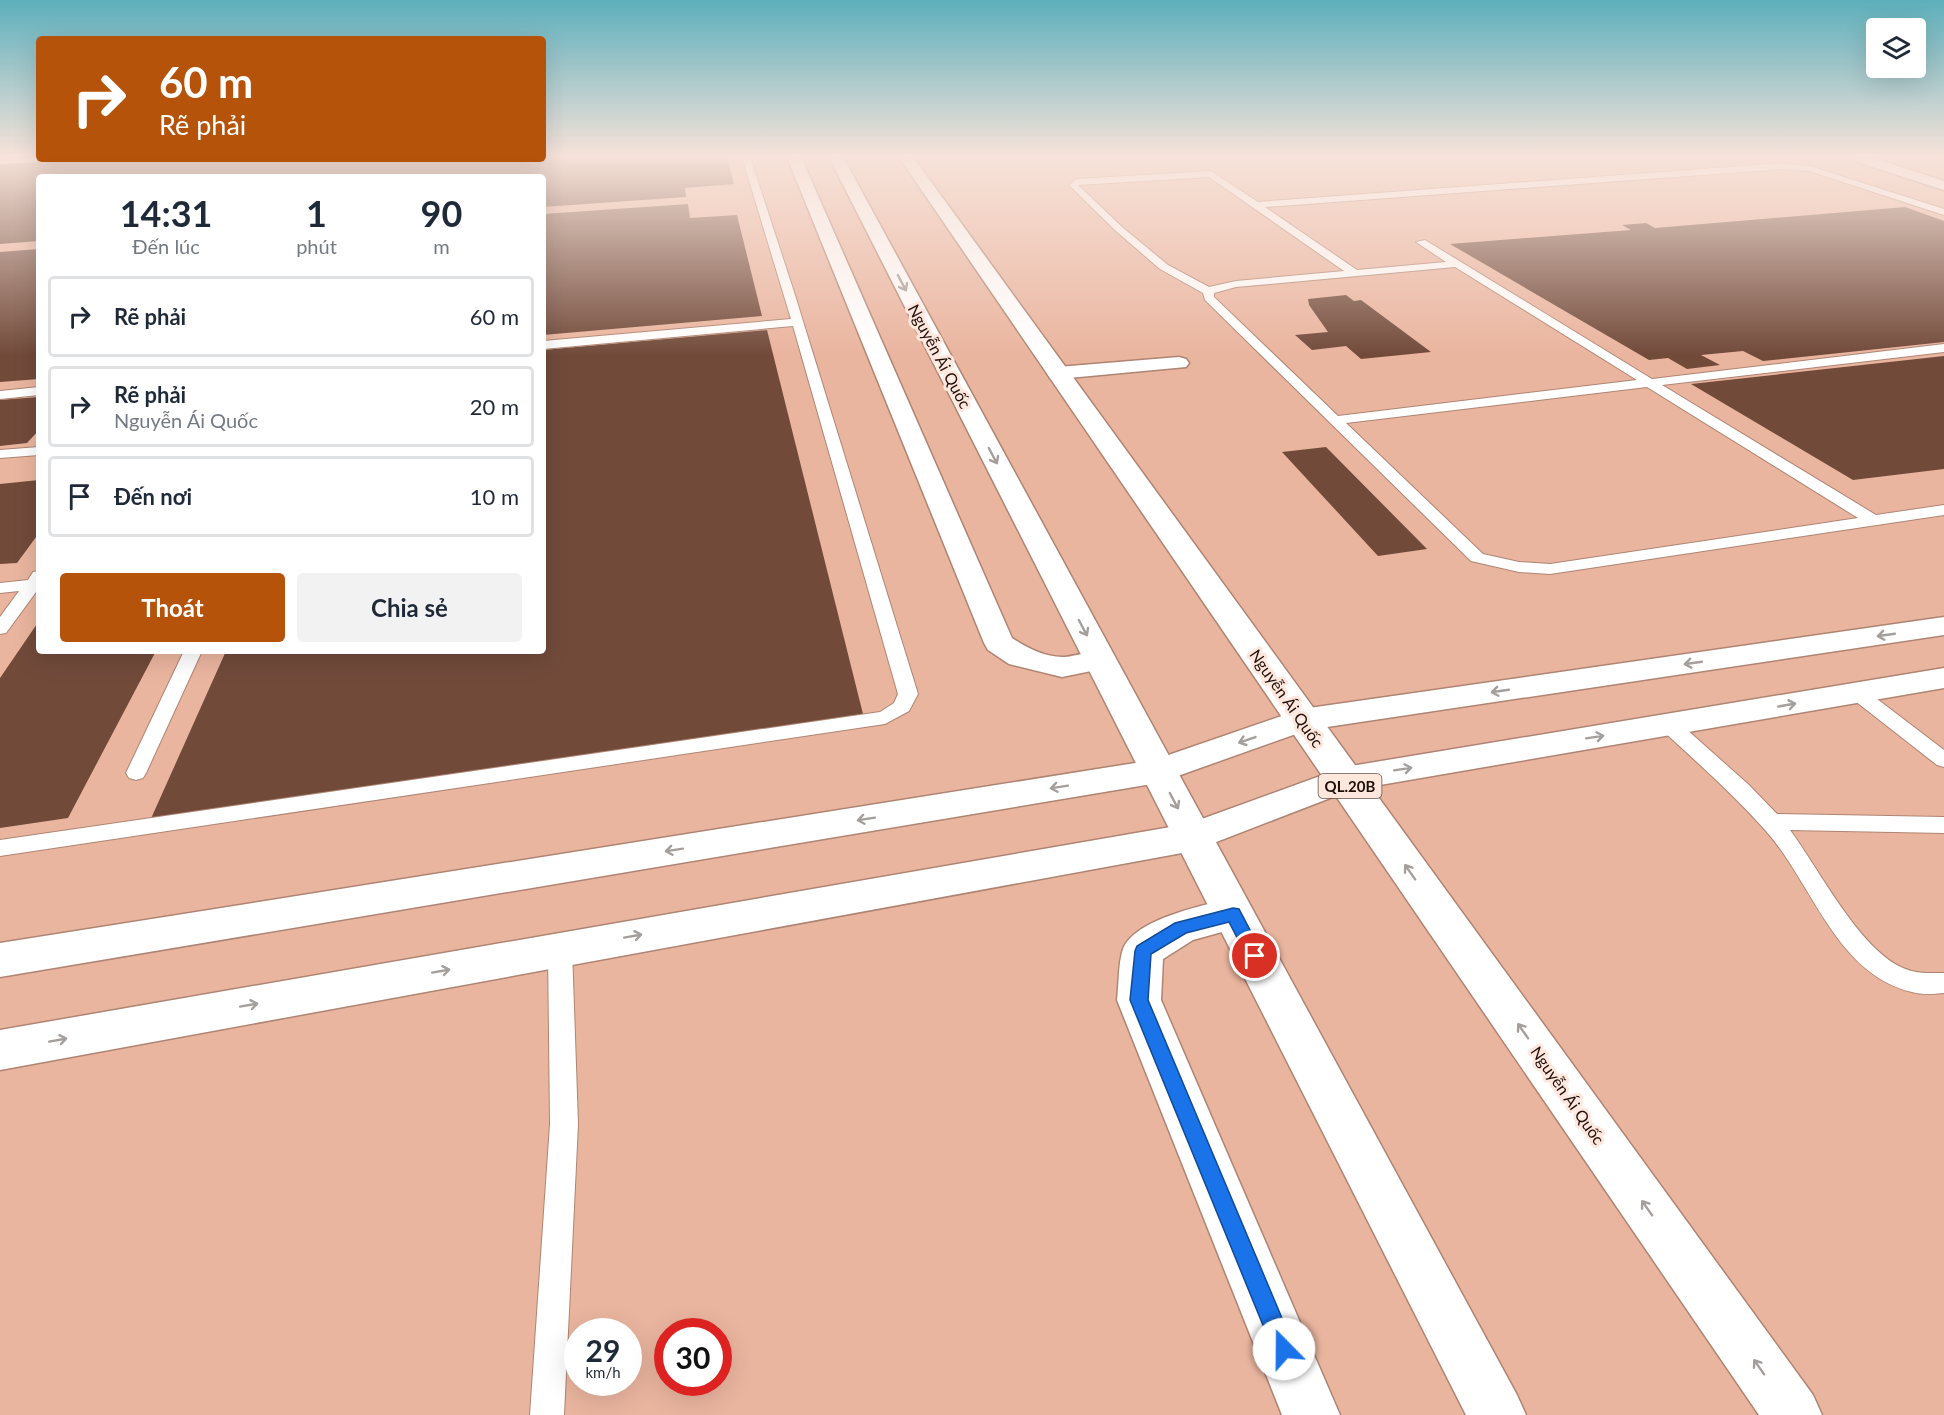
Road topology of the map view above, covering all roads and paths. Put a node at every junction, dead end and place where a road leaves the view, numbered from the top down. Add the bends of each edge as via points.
1 (766, 223) edge
2 (822, 223) edge
3 (871, 223) edge
4 (952, 223) edge
5 (1112, 223) edge
6 (1283, 223) edge
7 (1422, 242) dead end
8 (1457, 264) junction
9 (1354, 273) junction
10 (1208, 291) junction
11 (796, 322) junction
12 (546, 345) edge
13 (1944, 348) edge
14 (1179, 363) dead end
15 (1058, 373) junction
16 (1650, 382) junction
17 (36, 391) edge
18 (0, 395) edge
19 (1335, 420) junction
20 (36, 448) edge
21 (0, 454) edge
22 (1944, 510) edge
23 (1874, 521) junction
24 (36, 580) edge
25 (0, 588) edge
26 (1944, 626) edge
27 (0, 629) edge
28 (192, 654) edge
29 (1100, 660) junction
30 (1944, 678) edge
31 (1857, 693) junction
32 (1302, 720) junction
33 (1669, 725) junction
34 (1944, 760) edge
35 (1158, 771) junction
36 (136, 773) dead end
37 (1345, 778) junction
38 (1770, 822) junction
39 (1944, 825) edge
40 (1193, 837) junction
41 (0, 848) edge
42 (1233, 914) junction
43 (560, 949) junction
44 (0, 960) edge
45 (1944, 983) edge
46 (0, 1050) edge
47 (547, 1415) edge
48 (1311, 1415) edge
49 (1497, 1415) edge
50 (1793, 1415) edge

1 - 11 lane
2 - 29 street via 999,643 1020,657 1062,667
3 -> 29 street, Nguyễn Ái Quốc
4 - 15 street, Nguyễn Ái Quốc / QL.20B
5 - 10 lane via 1164,267
6 - 9 lane
7 - 8 lane
8 - 9 lane
8 - 16 lane
9 - 10 lane via 1236,284
10 - 19 lane via 1209,298
11 - 12 lane
11 - 41 lane via 908,694 902,707 885,718
13 - 16 lane
14 - 15 street
15 - 32 street, Nguyễn Ái Quốc / QL.20B
16 - 19 lane
16 - 23 lane
17 - 18 lane
19 - 23 lane via 1477,558 1495,563 1550,569
20 - 21 lane
22 - 23 lane
24 - 25 lane
24 - 27 lane
26 -> 32 street
28 - 36 lane
29 - 35 street, Nguyễn Ái Quốc
30 - 31 street
33 -> 31 street
31 - 34 lane
32 -> 35 street
32 - 37 street, Nguyễn Ái Quốc / QL.20B
37 -> 33 street
33 - 38 lane via 1749,797
35 -> 40 street, Nguyễn Ái Quốc
35 -> 44 street
37 - 40 street
50 -> 37 street, Nguyễn Ái Quốc / QL.20B
38 - 39 lane
38 - 45 lane via 1846,931 1876,964 1911,982
40 - 42 street, Nguyễn Ái Quốc
43 -> 40 street
42 - 48 street via 1181,927 1143,951 1139,1000
42 - 49 street, Nguyễn Ái Quốc
46 -> 43 street
43 - 47 lane via 564,1124

